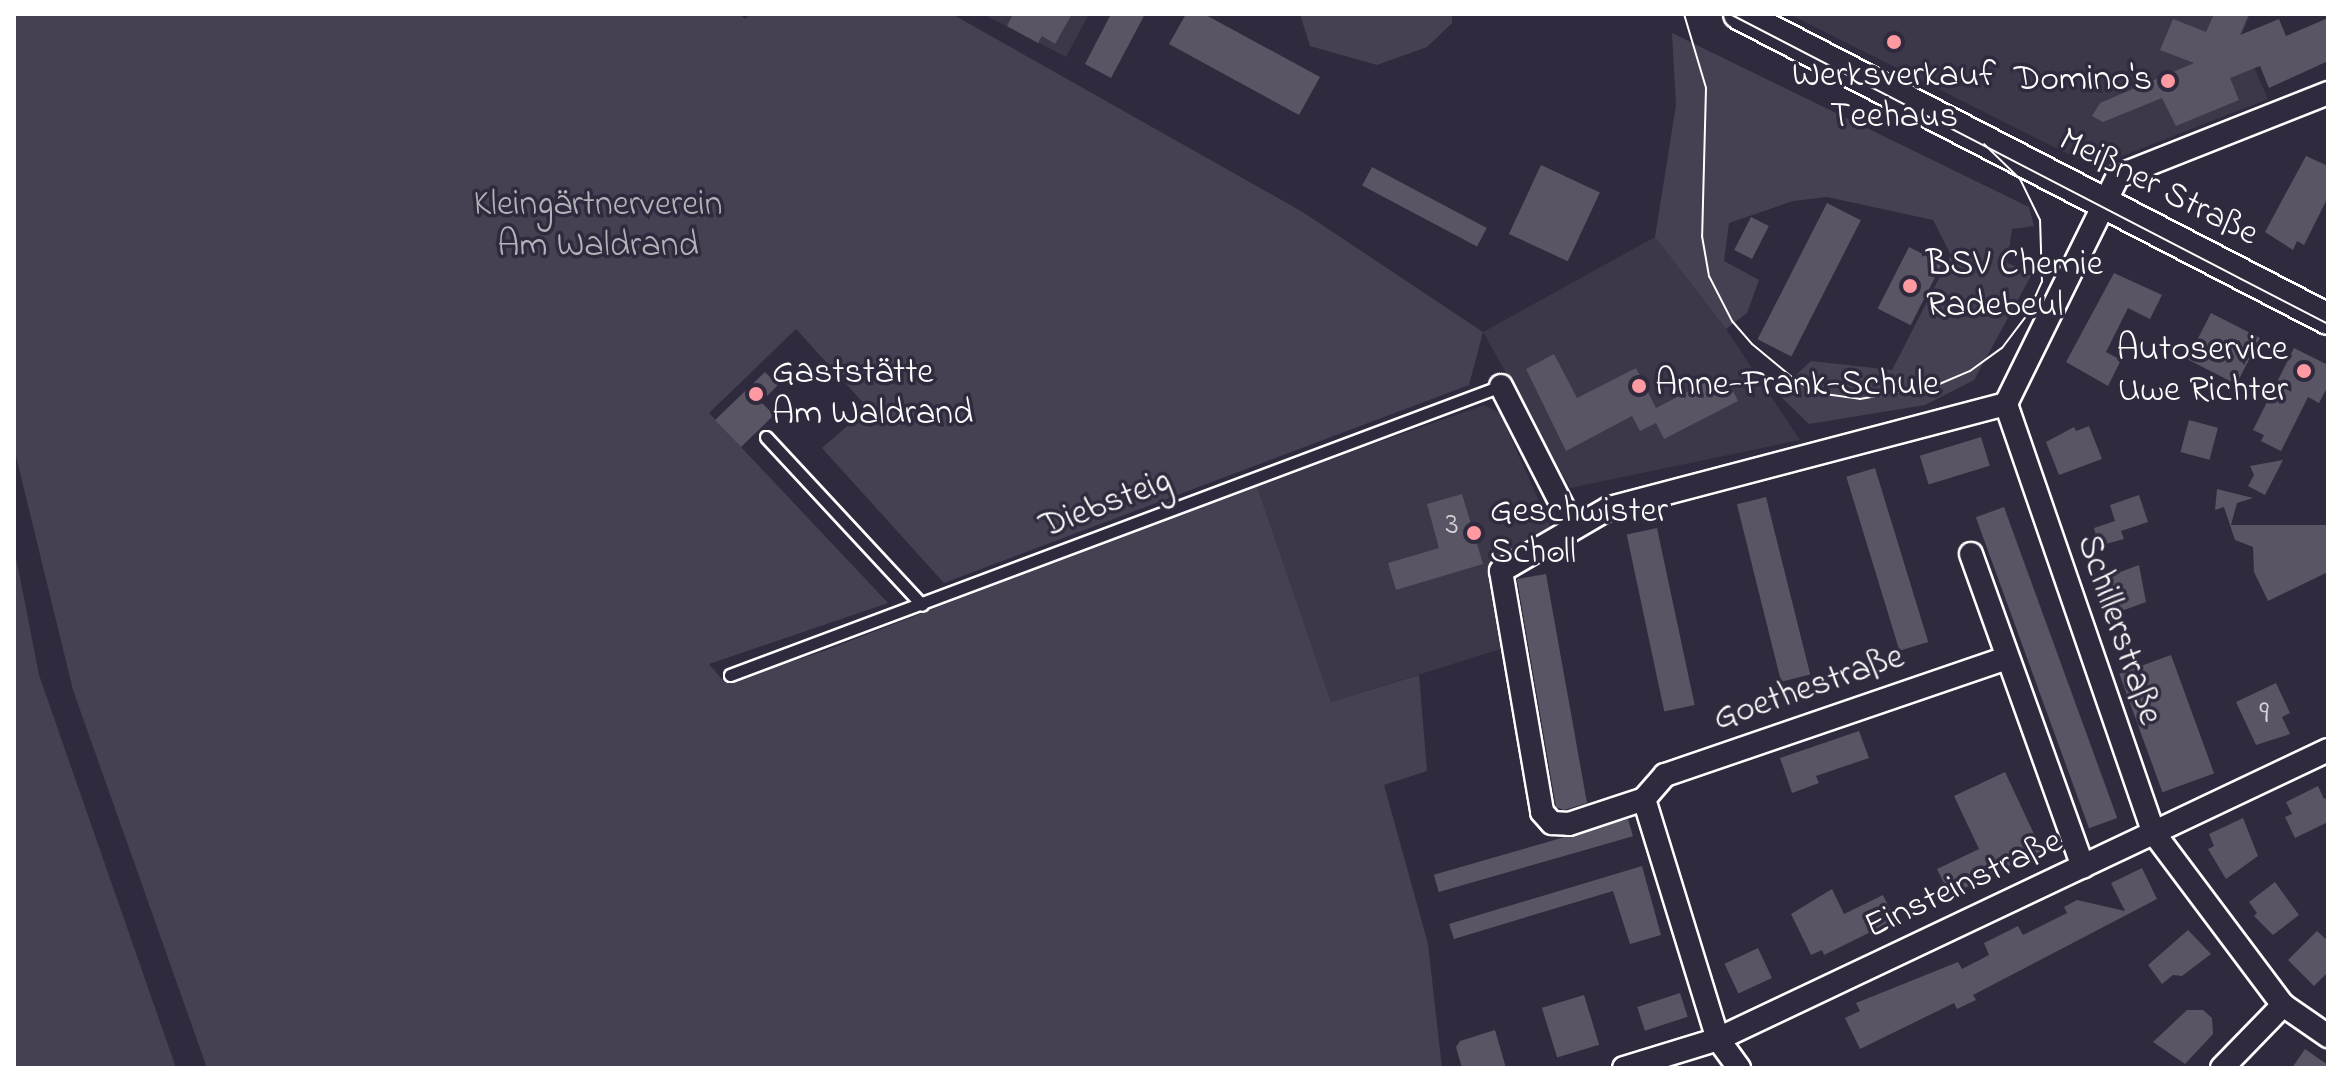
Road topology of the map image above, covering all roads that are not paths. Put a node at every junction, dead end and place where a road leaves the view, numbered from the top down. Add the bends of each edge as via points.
1 (1739, 14) edge
2 (2328, 93) edge
3 (2103, 203) junction
4 (2328, 319) edge
5 (1501, 386) joint
6 (2006, 404) junction
7 (766, 437) dead end
8 (1572, 525) junction
9 (1971, 554) dead end
10 (922, 605) junction
11 (2006, 658) junction
12 (730, 675) dead end
13 (2328, 750) edge
14 (1644, 799) junction
15 (2153, 832) junction
16 (2083, 867) junction
17 (2283, 1005) junction
18 (2328, 1036) edge
19 (1718, 1039) junction
20 (1624, 1068) edge
21 (1739, 1068) edge
22 (2222, 1068) edge

1 - 3 main road, Meißner Straße
2 - 3 street via 2118,176
3 - 4 main road, Meißner Straße
3 - 6 street
5 - 8 street
5 - 10 lane, Diebsteig
6 - 8 street via 1609,508
6 - 15 street, Schillerstraße
7 - 10 lane
8 - 14 street, Goethestraße via 1501,571 1542,812 1552,823 1569,824
9 - 11 street
10 - 12 lane, Diebsteig
11 - 14 street, Goethestraße via 1665,775
11 - 16 street
13 - 15 street, Einsteinstraße
14 - 19 street
15 - 16 street, Einsteinstraße
15 - 17 street, Schillerstraße
16 - 19 street, Einsteinstraße
17 - 18 street, Schillerstraße
17 - 22 street
19 - 20 street, Einsteinstraße
19 - 21 street

